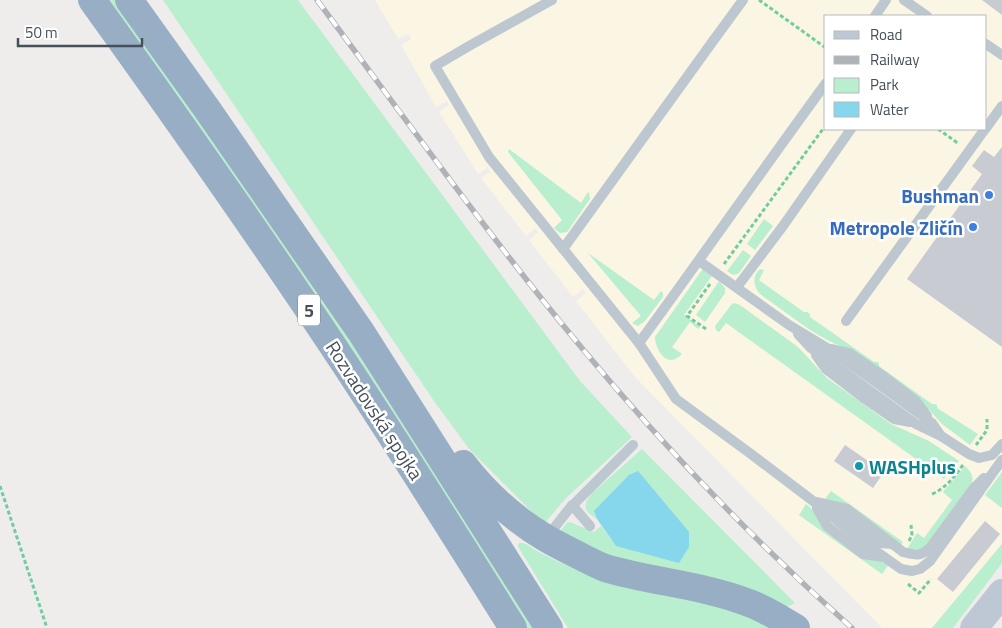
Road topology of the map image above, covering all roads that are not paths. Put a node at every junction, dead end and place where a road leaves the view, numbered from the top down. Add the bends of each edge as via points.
1 (92, 0) edge
2 (128, 0) edge
3 (552, 0) edge
4 (743, 0) edge
5 (886, 0) edge
6 (904, 0) edge
7 (875, 15) edge
8 (926, 15) edge
9 (987, 45) edge
10 (1002, 55) edge
11 (824, 86) edge
12 (1002, 106) edge
13 (987, 127) edge
14 (849, 130) edge
15 (985, 130) edge
16 (563, 249) junction
17 (699, 261) junction
18 (737, 287) junction
19 (846, 321) dead end
20 (789, 325) junction
21 (361, 332) junction
22 (639, 343) junction
23 (941, 436) junction
24 (1002, 444) edge
25 (633, 445) dead end
26 (999, 464) edge
27 (813, 501) junction
28 (572, 505) junction
29 (590, 526) dead end
30 (546, 539) junction
31 (1002, 593) edge
32 (513, 628) edge
33 (549, 628) edge
34 (796, 628) edge
35 (974, 628) edge

1 - 32 highway, Rozvadovská spojka / 5 via 334,347
2 - 21 highway, Rozvadovská spojka / 5
3 - 16 lane via 435,66 489,157
4 - 16 lane
5 - 7 lane
6 - 8 lane
9 - 10 lane
11 - 17 lane
12 - 13 lane
14 - 18 lane
15 - 19 lane
16 - 22 lane
17 - 18 lane
17 - 22 lane
18 - 20 lane
20 - 23 lane via 811,348 916,424
20 - 23 lane via 827,348 932,423
21 - 30 highway via 482,488
21 - 33 highway, Rozvadovská spojka / 5
22 - 27 lane via 676,399
23 - 24 lane via 979,458 992,455
25 - 28 lane
26 - 27 lane via 974,488 924,554 903,552 847,509
26 - 27 lane via 930,560 912,571 901,569
28 - 29 lane
28 - 30 lane
30 - 34 highway via 603,567 749,603
31 - 35 main road

